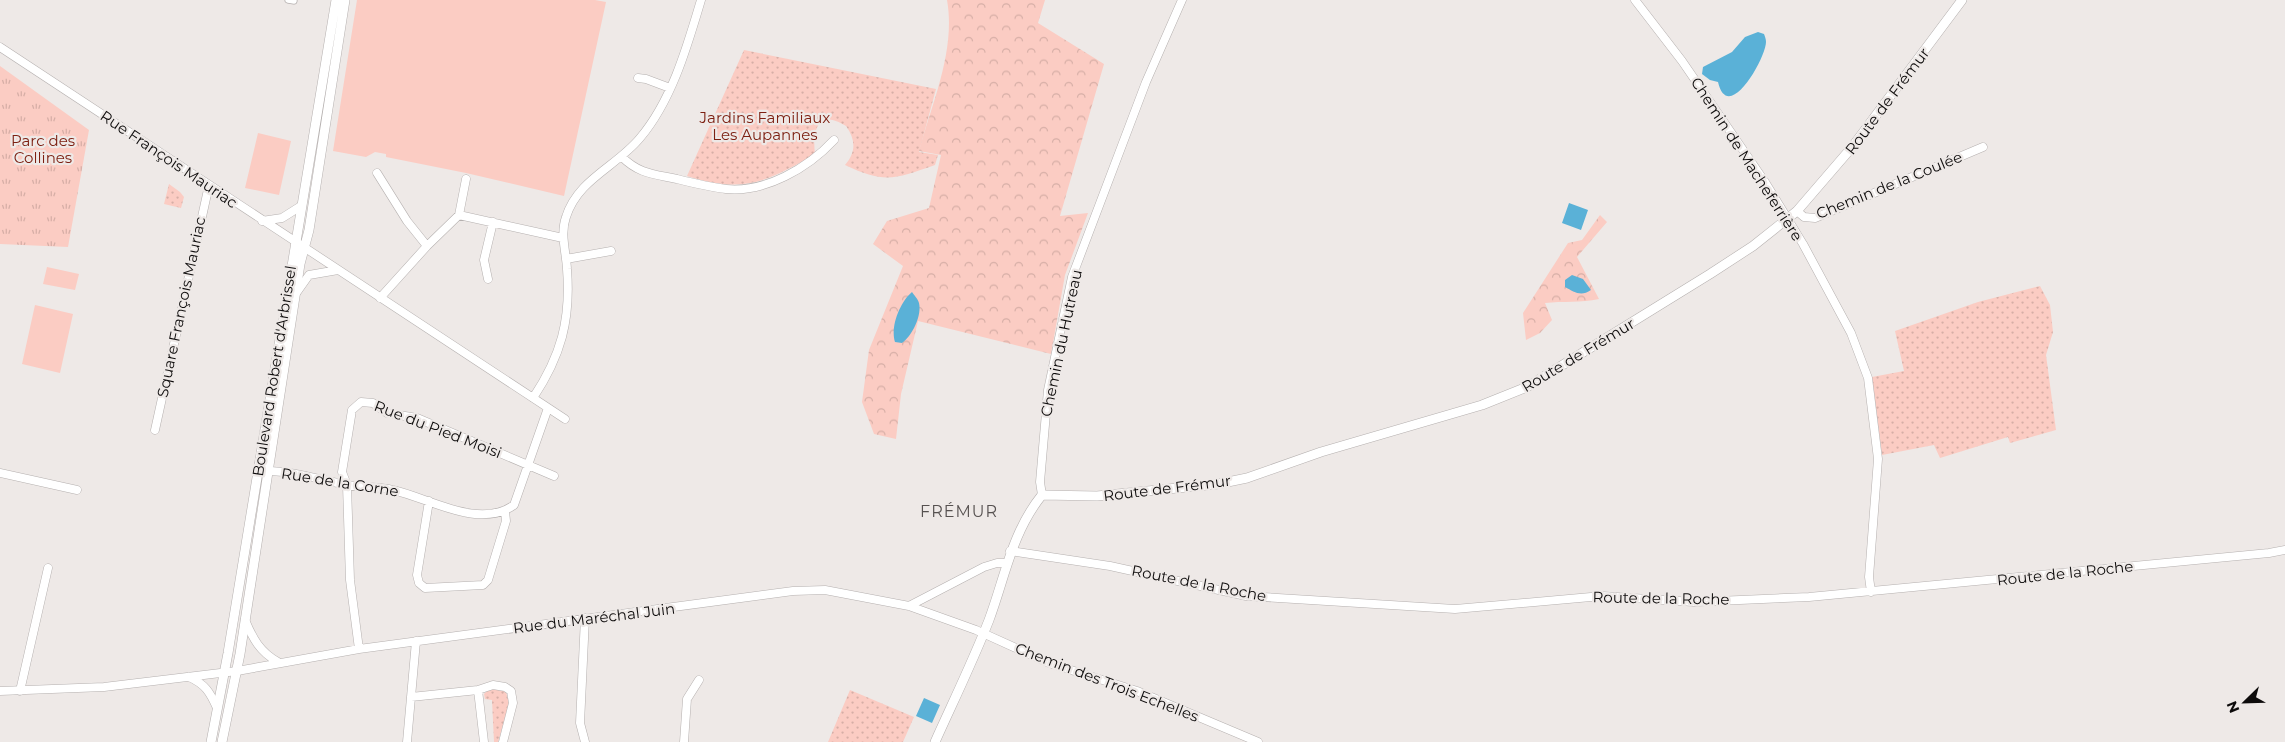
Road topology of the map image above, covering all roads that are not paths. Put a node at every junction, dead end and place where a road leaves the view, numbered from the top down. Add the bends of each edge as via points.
1 (336, 0) edge
2 (346, 0) edge
3 (694, 0) edge
4 (701, 0) edge
5 (1182, 0) edge
6 (1635, 0) edge
7 (1962, 0) edge
8 (698, 9) junction
9 (0, 47) edge
10 (638, 78) dead end
11 (670, 88) junction
12 (834, 140) dead end
13 (1983, 147) dead end
14 (622, 157) junction
15 (377, 173) dead end
16 (466, 179) dead end
17 (209, 185) junction
18 (301, 206) junction
19 (1797, 211) junction
20 (459, 215) junction
21 (1788, 218) junction
22 (262, 221) junction
23 (493, 222) junction
24 (563, 238) junction
25 (296, 240) junction
26 (427, 246) junction
27 (304, 247) junction
28 (611, 251) dead end
29 (566, 259) junction
30 (338, 270) junction
31 (488, 279) dead end
32 (295, 294) junction
33 (380, 298) junction
34 (534, 398) junction
35 (548, 408) junction
36 (564, 419) dead end
37 (155, 430) dead end
38 (528, 464) junction
39 (267, 471) junction
40 (0, 473) edge
41 (554, 476) dead end
42 (347, 485) junction
43 (77, 490) dead end
44 (1042, 495) junction
45 (429, 501) junction
46 (504, 511) junction
47 (2285, 550) edge
48 (1010, 551) junction
49 (1006, 563) junction
50 (48, 568) dead end
51 (1871, 592) junction
52 (909, 606) junction
53 (585, 618) junction
54 (245, 619) junction
55 (983, 634) junction
56 (416, 641) junction
57 (359, 649) junction
58 (278, 662) junction
59 (237, 671) junction
60 (225, 672) junction
61 (187, 676) junction
62 (699, 680) dead end
63 (478, 690) junction
64 (0, 691) edge
65 (20, 691) junction
66 (411, 697) junction
67 (218, 708) junction
68 (210, 742) edge
69 (222, 742) edge
70 (407, 742) edge
71 (484, 742) edge
72 (503, 742) edge
73 (585, 742) edge
74 (684, 742) edge
75 (935, 742) edge
76 (1258, 742) edge

1 - 18 street, Boulevard Robert d'Arbrissel
2 - 27 street, Boulevard Robert d'Arbrissel
3 - 8 street
4 - 8 street
5 - 44 street, Chemin du Hutreau via 1146,82 1072,277 1048,390 1040,482
6 - 21 street, Chemin de Macheferrière via 1729,127
7 - 19 street, Route de Frémur via 1853,146
8 - 11 street
9 - 17 street, Rue François Mauriac
10 - 11 street
11 - 14 street via 657,116
12 - 14 street via 816,158 785,176 743,189 704,185 634,169
13 - 19 street, Chemin de la Coulée via 1815,218 1804,217
14 - 24 street via 588,181 577,194 565,219
15 - 26 street
16 - 20 street
17 - 22 street, Rue François Mauriac
17 - 37 street, Square François Mauriac
18 - 22 street via 282,218
18 - 25 street, Boulevard Robert d'Arbrissel
19 - 21 street, Route de Frémur
20 - 23 street
20 - 26 street
21 - 44 street, Route de Frémur via 1710,274 1546,377 1509,395 1247,478 1218,484 1097,496
21 - 51 street, Chemin de Macheferrière via 1850,333 1868,378 1878,459 1869,577
22 - 25 street, Rue François Mauriac
23 - 24 street
23 - 31 street via 484,260
24 - 29 street
25 - 27 street, Rue François Mauriac
25 - 60 street, Boulevard Robert d'Arbrissel
26 - 33 street
27 - 30 street, Rue François Mauriac
27 - 32 street, Boulevard Robert d'Arbrissel
28 - 29 street
29 - 34 street via 568,319 549,375
30 - 32 street via 309,275
30 - 33 street, Rue François Mauriac
32 - 39 street, Boulevard Robert d'Arbrissel
33 - 34 street, Rue François Mauriac
34 - 35 street, Rue François Mauriac
35 - 36 street, Rue François Mauriac
35 - 38 street
38 - 41 street, Rue du Pied Moisi
38 - 42 street, Rue du Pied Moisi via 417,418 387,413 373,402 361,402 352,410 350,421 342,472
38 - 46 street via 514,505
39 - 42 street, Rue de la Corne
39 - 54 street, Boulevard Robert d'Arbrissel
40 - 43 street
42 - 45 street, Rue de la Corne via 391,489
42 - 57 street, Rue du Pied Moisi via 350,580
44 - 48 street via 1029,512
45 - 46 street, Rue de la Corne via 488,514
45 - 46 street via 417,575 424,588 483,585 488,580 506,521
47 - 51 street, Route de la Roche
48 - 49 street
48 - 51 street, Route de la Roche via 1110,566 1246,596 1426,609 1602,596 1694,602
49 - 52 street via 984,567
49 - 55 street
50 - 65 street
52 - 53 street, Rue du Maréchal Juin via 825,590
52 - 55 street, Rue du Maréchal Juin
53 - 56 street, Rue du Maréchal Juin
53 - 73 street via 580,723
54 - 58 street via 256,645 266,656
54 - 59 street, Boulevard Robert d'Arbrissel
55 - 75 street
55 - 76 street, Chemin des Trois Echelles via 1049,663 1137,691
56 - 57 street, Rue du Maréchal Juin
56 - 66 street
57 - 58 street, Rue du Maréchal Juin
58 - 59 street, Rue du Maréchal Juin
59 - 60 street, Rue du Maréchal Juin
59 - 69 street, Boulevard Robert d'Arbrissel
60 - 61 street, Rue du Maréchal Juin
60 - 67 street, Boulevard Robert d'Arbrissel
61 - 65 street, Rue du Maréchal Juin via 104,687
61 - 67 street via 201,682 210,691
62 - 74 street via 687,699
63 - 66 street
63 - 71 street
63 - 72 street via 493,685 511,692 513,703
64 - 65 street, Rue du Maréchal Juin
66 - 70 street
67 - 68 street, Boulevard Robert d'Arbrissel

